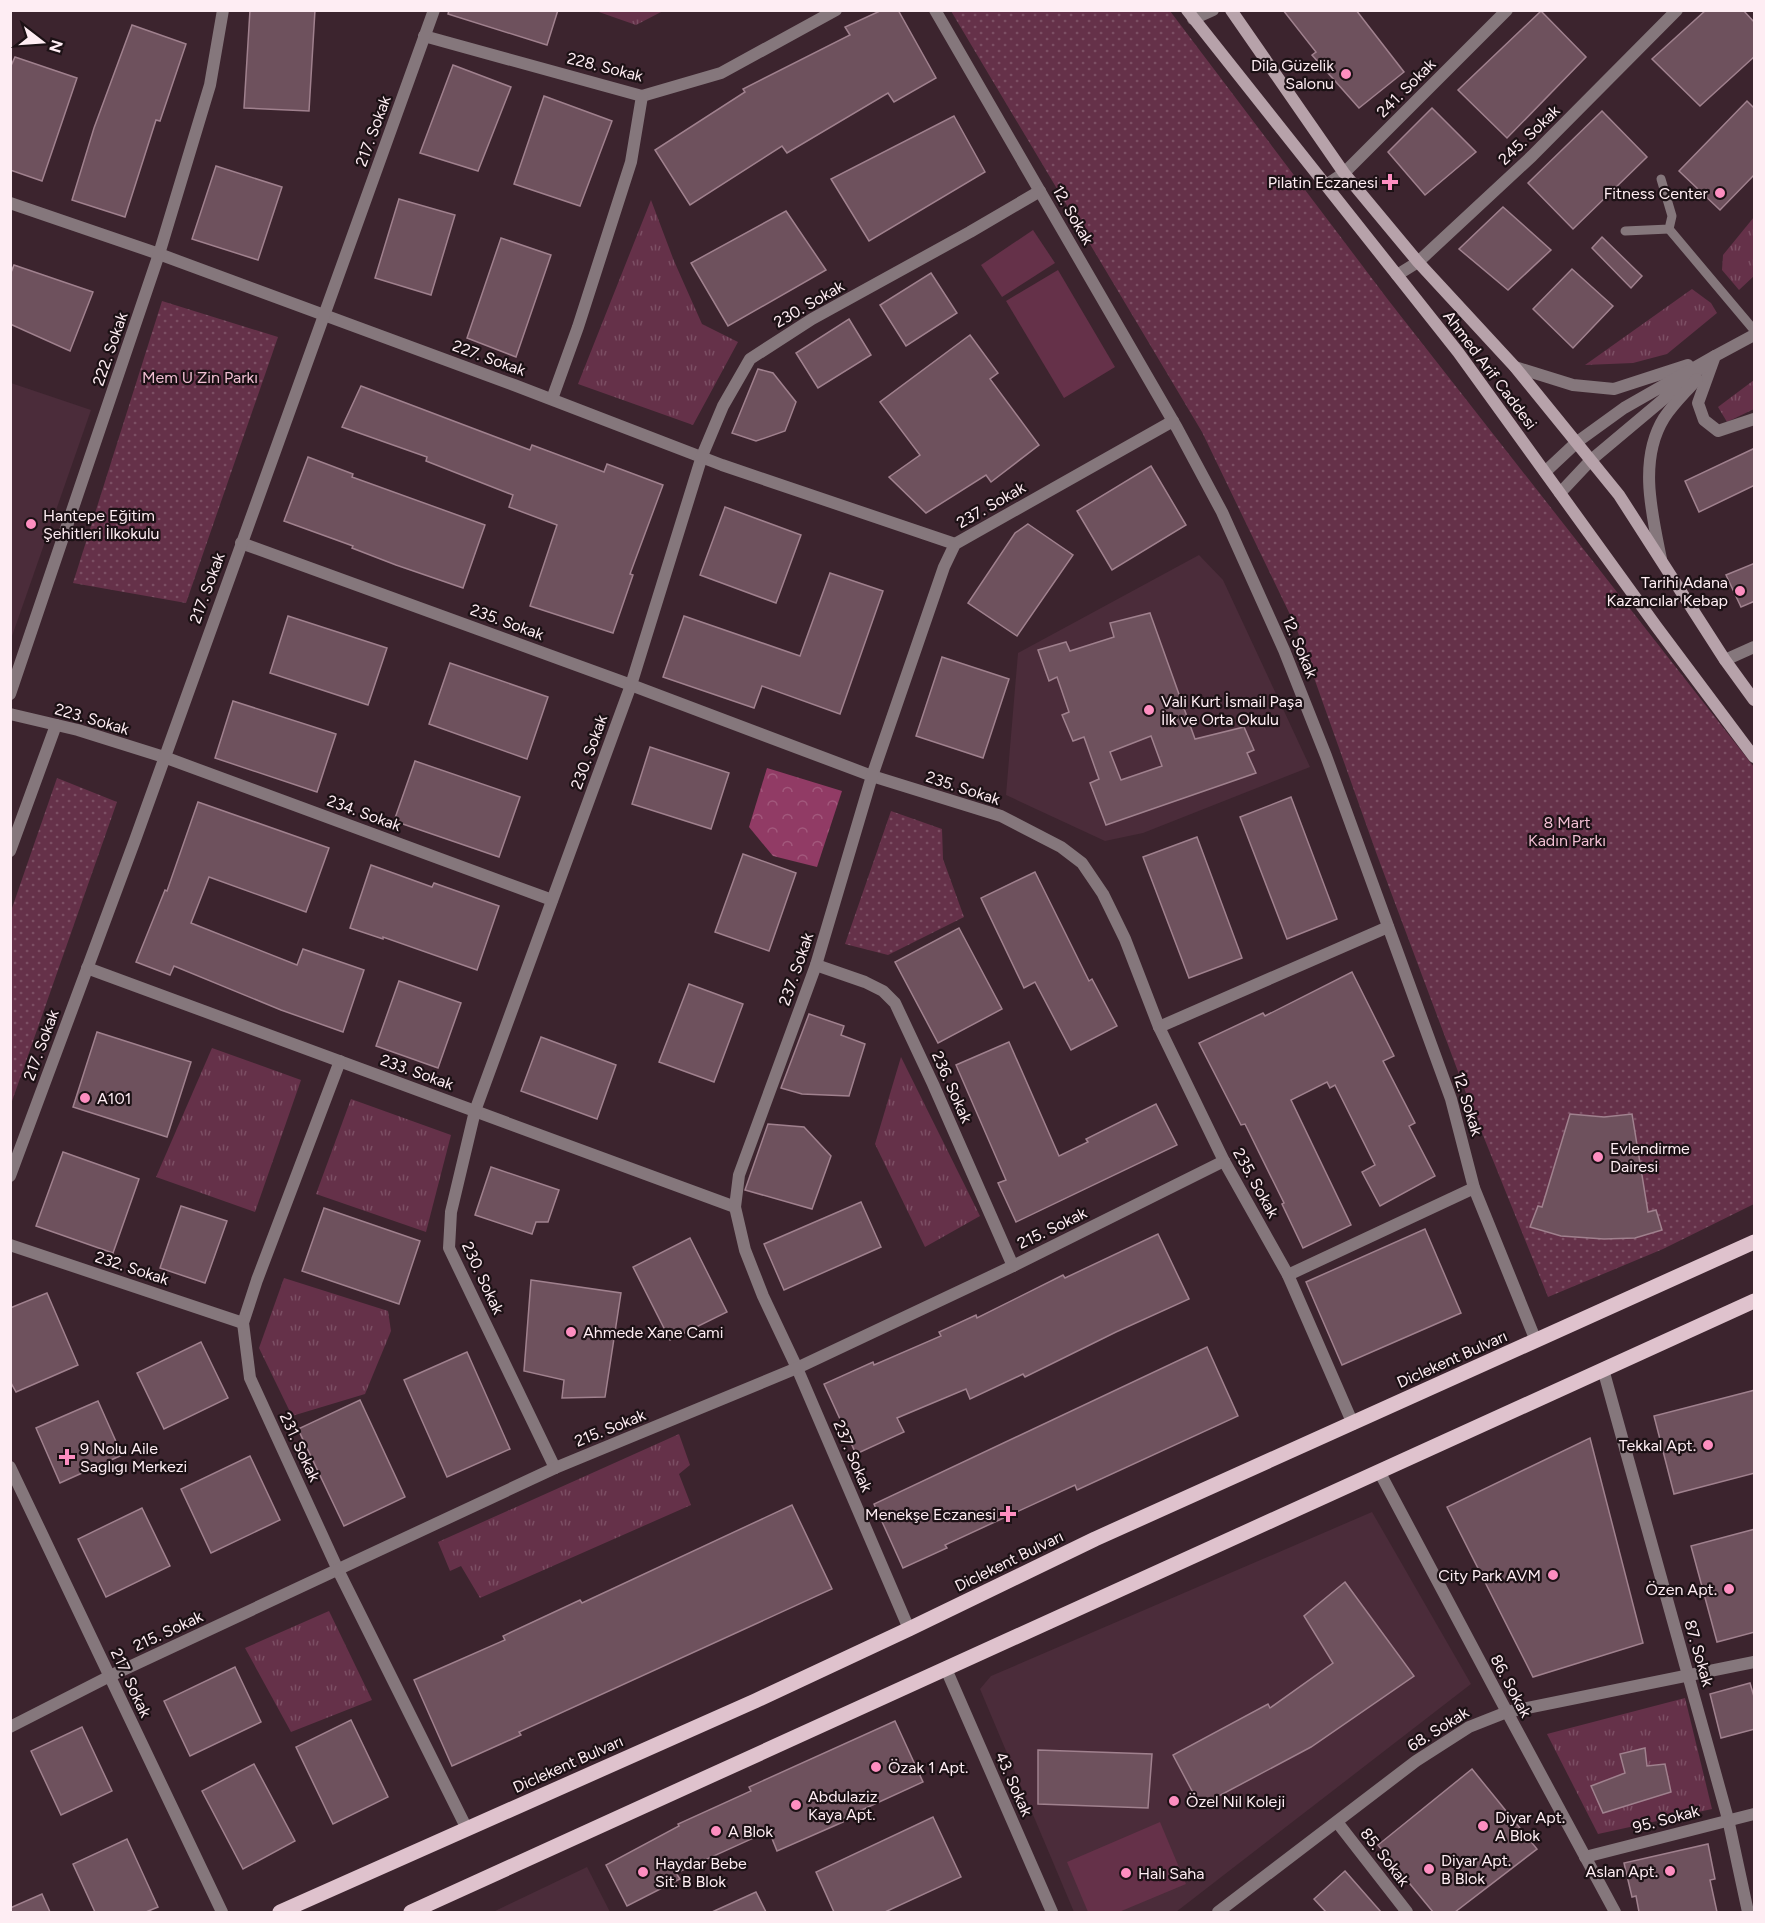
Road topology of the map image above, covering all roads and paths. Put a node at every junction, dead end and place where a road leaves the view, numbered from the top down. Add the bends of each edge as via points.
1 (223, 10) edge
2 (434, 10) edge
3 (836, 10) edge
4 (934, 10) edge
5 (1213, 10) edge
6 (1231, 10) edge
7 (1507, 10) edge
8 (1677, 10) edge
9 (1190, 15) edge
10 (424, 36) junction
11 (642, 96) junction
12 (1344, 173) junction
13 (1661, 179) dead end
14 (1326, 185) junction
15 (1040, 190) junction
16 (10, 203) edge
17 (1669, 229) junction
18 (1625, 231) dead end
19 (159, 254) junction
20 (1418, 262) junction
21 (1397, 275) junction
22 (324, 316) junction
23 (1755, 330) edge
24 (1755, 335) edge
25 (1715, 356) junction
26 (1515, 368) junction
27 (552, 399) junction
28 (1755, 419) edge
29 (1173, 421) junction
30 (1577, 442) junction
31 (702, 456) junction
32 (1591, 460) junction
33 (1545, 472) junction
34 (1560, 493) junction
35 (241, 543) junction
36 (955, 544) junction
37 (1661, 560) junction
38 (1755, 647) edge
39 (1725, 660) junction
40 (631, 685) junction
41 (10, 694) edge
42 (1755, 700) edge
43 (10, 714) edge
44 (56, 725) junction
45 (164, 758) junction
46 (1755, 758) edge
47 (872, 776) junction
48 (10, 851) edge
49 (552, 900) junction
50 (1388, 927) junction
51 (816, 965) junction
52 (87, 968) junction
53 (1159, 1027) junction
54 (340, 1061) junction
55 (476, 1111) junction
56 (1224, 1161) junction
57 (10, 1176) edge
58 (1474, 1188) junction
59 (735, 1207) junction
60 (1755, 1242) edge
61 (10, 1245) edge
62 (1013, 1266) junction
63 (1288, 1275) junction
64 (1755, 1301) edge
65 (243, 1323) junction
66 (1536, 1341) junction
67 (797, 1368) junction
68 (1603, 1369) junction
69 (1353, 1424) junction
70 (10, 1467) edge
71 (555, 1468) junction
72 (1380, 1473) junction
73 (338, 1570) junction
74 (909, 1629) junction
75 (1755, 1662) edge
76 (946, 1669) junction
77 (1688, 1675) junction
78 (110, 1676) junction
79 (1506, 1712) junction
80 (10, 1727) edge
81 (1755, 1814) edge
82 (1728, 1820) junction
83 (1337, 1822) junction
84 (467, 1829) junction
85 (1585, 1857) junction
86 (222, 1912) edge
87 (280, 1912) edge
88 (411, 1912) edge
89 (1052, 1912) edge
90 (1218, 1912) edge
91 (1407, 1912) edge
92 (1616, 1912) edge
93 (1748, 1912) edge

1 - 19 street, 222. Sokak via 210,85
2 - 10 street, 217. Sokak
3 - 11 street, 228. Sokak via 721,73
4 - 15 street, 12. Sokak
5 - 9 street
6 - 12 main road, Ahmed Arif Caddesi
7 - 12 street, 241. Sokak
8 - 20 street, 245. Sokak via 1532,156
9 - 14 main road, Ahmed Arif Caddesi
10 - 11 street, 228. Sokak
10 - 22 street, 217. Sokak
11 - 27 street via 631,162
12 - 14 street, 241. Sokak
12 - 20 main road, Ahmed Arif Caddesi
13 - 17 lane via 1672,216
14 - 21 main road, Ahmed Arif Caddesi
15 - 29 street, 12. Sokak
15 - 31 street, 230. Sokak via 812,319 750,359 723,406
16 - 19 street, 227. Sokak
17 - 18 lane
17 - 23 lane
19 - 22 street, 227. Sokak
19 - 41 street, 222. Sokak
20 - 21 street, 245. Sokak
20 - 26 main road, Ahmed Arif Caddesi
21 - 33 main road, Ahmed Arif Caddesi
22 - 27 street, 227. Sokak
22 - 35 street, 217. Sokak
24 - 25 street
25 - 26 street via 1614,389 1572,385
25 - 28 street via 1698,403 1704,420 1718,431
25 - 30 street via 1624,408
25 - 32 street
25 - 37 street via 1664,419 1654,446 1648,474
26 - 30 main road, Ahmed Arif Caddesi
27 - 31 street, 227. Sokak
29 - 36 street, 237. Sokak
29 - 50 street, 12. Sokak via 1222,512 1284,650
30 - 32 main road, Ahmed Arif Caddesi
30 - 33 street
31 - 36 street, 227. Sokak
31 - 40 street, 230. Sokak
32 - 34 street
32 - 37 main road, Ahmed Arif Caddesi
33 - 34 main road, Ahmed Arif Caddesi
34 - 46 main road, Ahmed Arif Caddesi
35 - 40 street, 235. Sokak
35 - 45 street, 217. Sokak
36 - 47 street, 237. Sokak
37 - 39 main road, Ahmed Arif Caddesi
38 - 39 street
39 - 42 main road, Ahmed Arif Caddesi
40 - 47 street, 235. Sokak
40 - 49 street, 230. Sokak
43 - 44 street, 223. Sokak
44 - 45 street, 223. Sokak
44 - 48 street
45 - 49 street, 234. Sokak
45 - 52 street, 217. Sokak
47 - 51 street, 237. Sokak
47 - 53 street, 235. Sokak via 1001,816 1061,847 1082,863 1103,894 1125,939
49 - 55 street, 230. Sokak
50 - 53 street
50 - 58 street, 12. Sokak via 1451,1099
51 - 59 street, 237. Sokak via 739,1174
51 - 62 street, 236. Sokak via 865,982 895,1003
52 - 54 street, 233. Sokak
52 - 57 street, 217. Sokak
53 - 56 street, 235. Sokak
54 - 55 street, 233. Sokak
54 - 65 street, 231. Sokak
55 - 59 street, 233. Sokak
55 - 71 street, 230. Sokak via 451,1212 448,1248
56 - 62 street, 215. Sokak
56 - 63 street, 235. Sokak
58 - 63 street
58 - 66 street, 12. Sokak
59 - 67 street, 237. Sokak via 745,1250
60 - 66 main road, Diclekent Bulvarı
61 - 65 street, 232. Sokak
62 - 67 street, 215. Sokak
63 - 69 street, 235. Sokak
64 - 68 main road
65 - 73 street, 231. Sokak via 250,1378
66 - 69 main road, Diclekent Bulvarı
67 - 71 street, 215. Sokak
67 - 74 street, 237. Sokak
68 - 72 main road
68 - 77 street, 87. Sokak
69 - 74 main road, Diclekent Bulvarı via 1095,1539
70 - 78 street, 217. Sokak
71 - 73 street, 215. Sokak
72 - 76 main road
72 - 79 street, 86. Sokak
73 - 78 street, 215. Sokak
73 - 84 street, 231. Sokak
74 - 84 main road, Diclekent Bulvarı
75 - 77 street, 68. Sokak
76 - 88 main road
76 - 89 street, 43. Sokak
77 - 79 street, 68. Sokak
77 - 82 street, 87. Sokak
78 - 80 street, 215. Sokak
78 - 86 street, 217. Sokak
79 - 83 street, 68. Sokak via 1469,1726
79 - 85 street, 86. Sokak
81 - 82 street, 95. Sokak
82 - 85 street, 95. Sokak
82 - 93 street, 87. Sokak
83 - 90 street, 68. Sokak
83 - 91 street, 85. Sokak
84 - 87 main road, Diclekent Bulvarı
85 - 92 street, 86. Sokak

